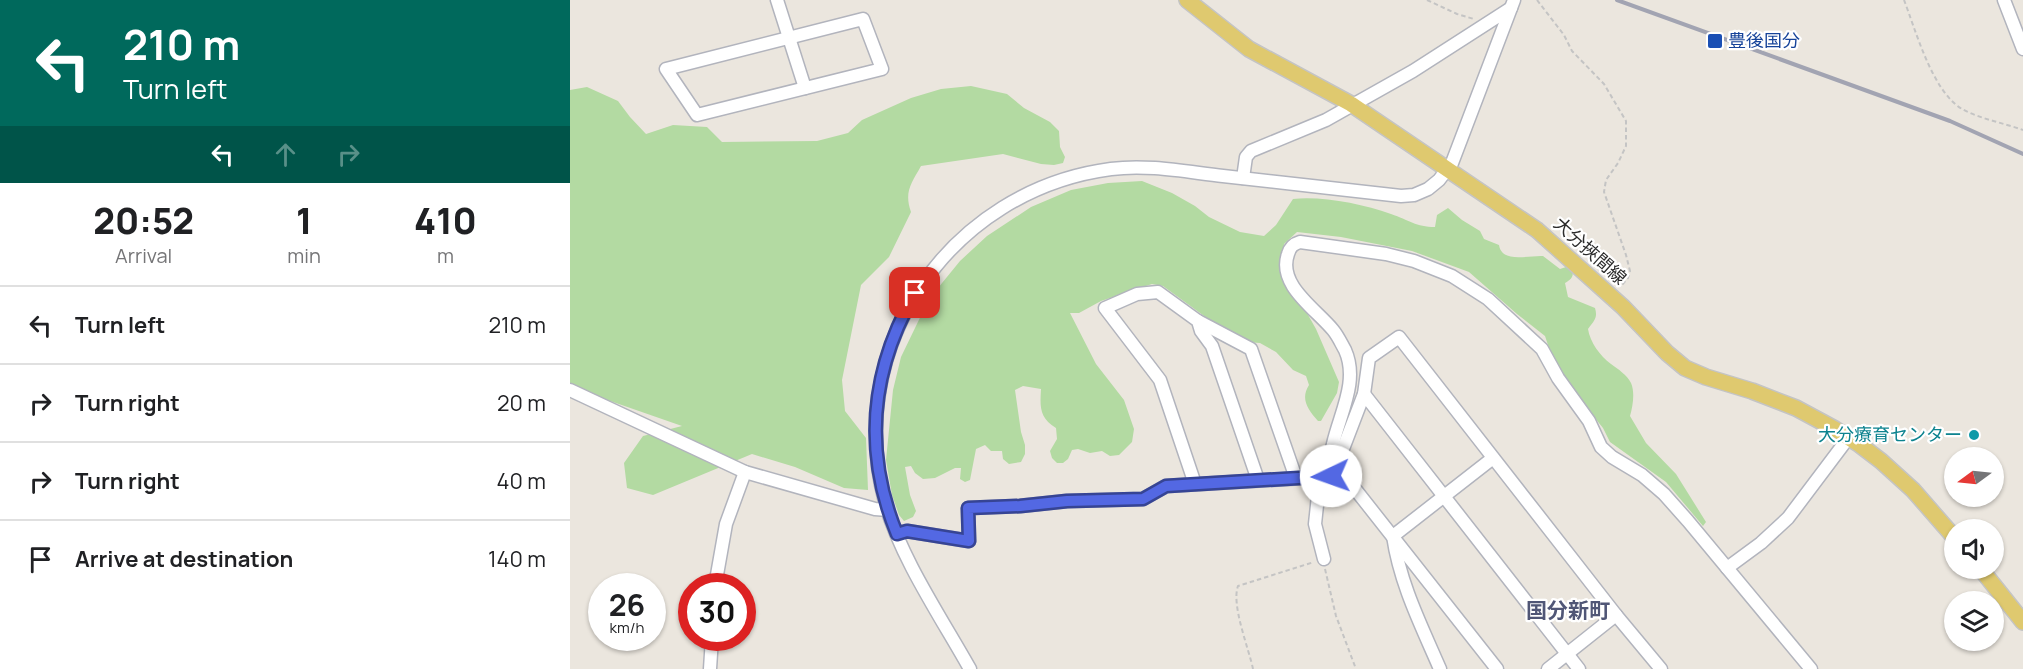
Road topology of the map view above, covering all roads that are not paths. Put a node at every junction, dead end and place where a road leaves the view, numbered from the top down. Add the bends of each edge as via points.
1 (777, 0) edge
2 (1186, 0) edge
3 (2004, 0) edge
4 (1512, 4) edge
5 (789, 38) junction
6 (2023, 49) edge
7 (805, 88) junction
8 (1350, 104) junction
9 (1448, 170) junction
10 (1243, 178) junction
11 (1198, 321) junction
12 (570, 390) edge
13 (1364, 394) junction
14 (1849, 437) junction
15 (1493, 458) junction
16 (745, 472) junction
17 (1344, 476) junction
18 (1325, 477) junction
19 (1296, 478) junction
20 (1258, 480) junction
21 (1195, 484) junction
22 (1444, 497) junction
23 (888, 510) junction
24 (1944, 526) edge
25 (897, 534) junction
26 (1393, 536) junction
27 (1324, 559) road end
28 (1727, 568) junction
29 (717, 573) edge
30 (1989, 579) edge
31 (1616, 615) junction
32 (2023, 622) edge
33 (712, 651) edge
34 (1567, 655) junction
35 (711, 669) edge
36 (970, 669) edge
37 (1440, 669) edge
38 (1497, 669) edge
39 (1548, 669) edge
40 (1579, 669) edge
41 (1661, 669) edge
42 (1810, 669) edge

1 - 5 street
2 - 8 main road, 大分挾間線 via 1249,49
3 - 6 street
4 - 8 street via 1413,71
4 - 9 street
5 - 7 street
5 - 7 street via 863,19 882,69
5 - 7 street via 666,69 697,115
8 - 9 main road, 大分挾間線
8 - 10 street via 1326,120 1251,151 1246,157
9 - 10 street via 1428,189 1408,196
9 - 14 main road, 大分挾間線 via 1545,237 1685,368 1796,408
10 - 23 street via 1139,168 1084,174 1026,196 989,217 957,243 909,302 882,373 875,441
11 - 19 street via 1251,349
11 - 20 street via 1212,346
11 - 21 street via 1158,292 1137,294 1105,308 1160,380
12 - 16 street
13 - 15 street via 1370,358 1399,337
13 - 17 street via 1341,454
13 - 22 street
14 - 24 main road, 大分挾間線 via 1908,485
14 - 28 street via 1788,518
15 - 22 street
15 - 31 street
16 - 23 street
16 - 29 street via 726,524
17 - 18 street
17 - 26 street
18 - 19 street
18 - 27 street via 1315,524
18 - 28 street via 1350,386 1350,367 1338,337 1288,278 1287,257 1292,246 1300,242 1414,261 1442,271 1479,292 1542,349 1601,447 1654,485
19 - 20 street
20 - 21 street
21 - 25 street via 1166,486 1143,499 968,508 969,541 907,531
22 - 26 street
22 - 34 street
23 - 25 street
25 - 36 street
26 - 37 street via 1405,590
26 - 38 street
28 - 42 street
30 - 32 main road
31 - 34 street
31 - 41 street
33 - 35 street
34 - 39 street
34 - 40 street

